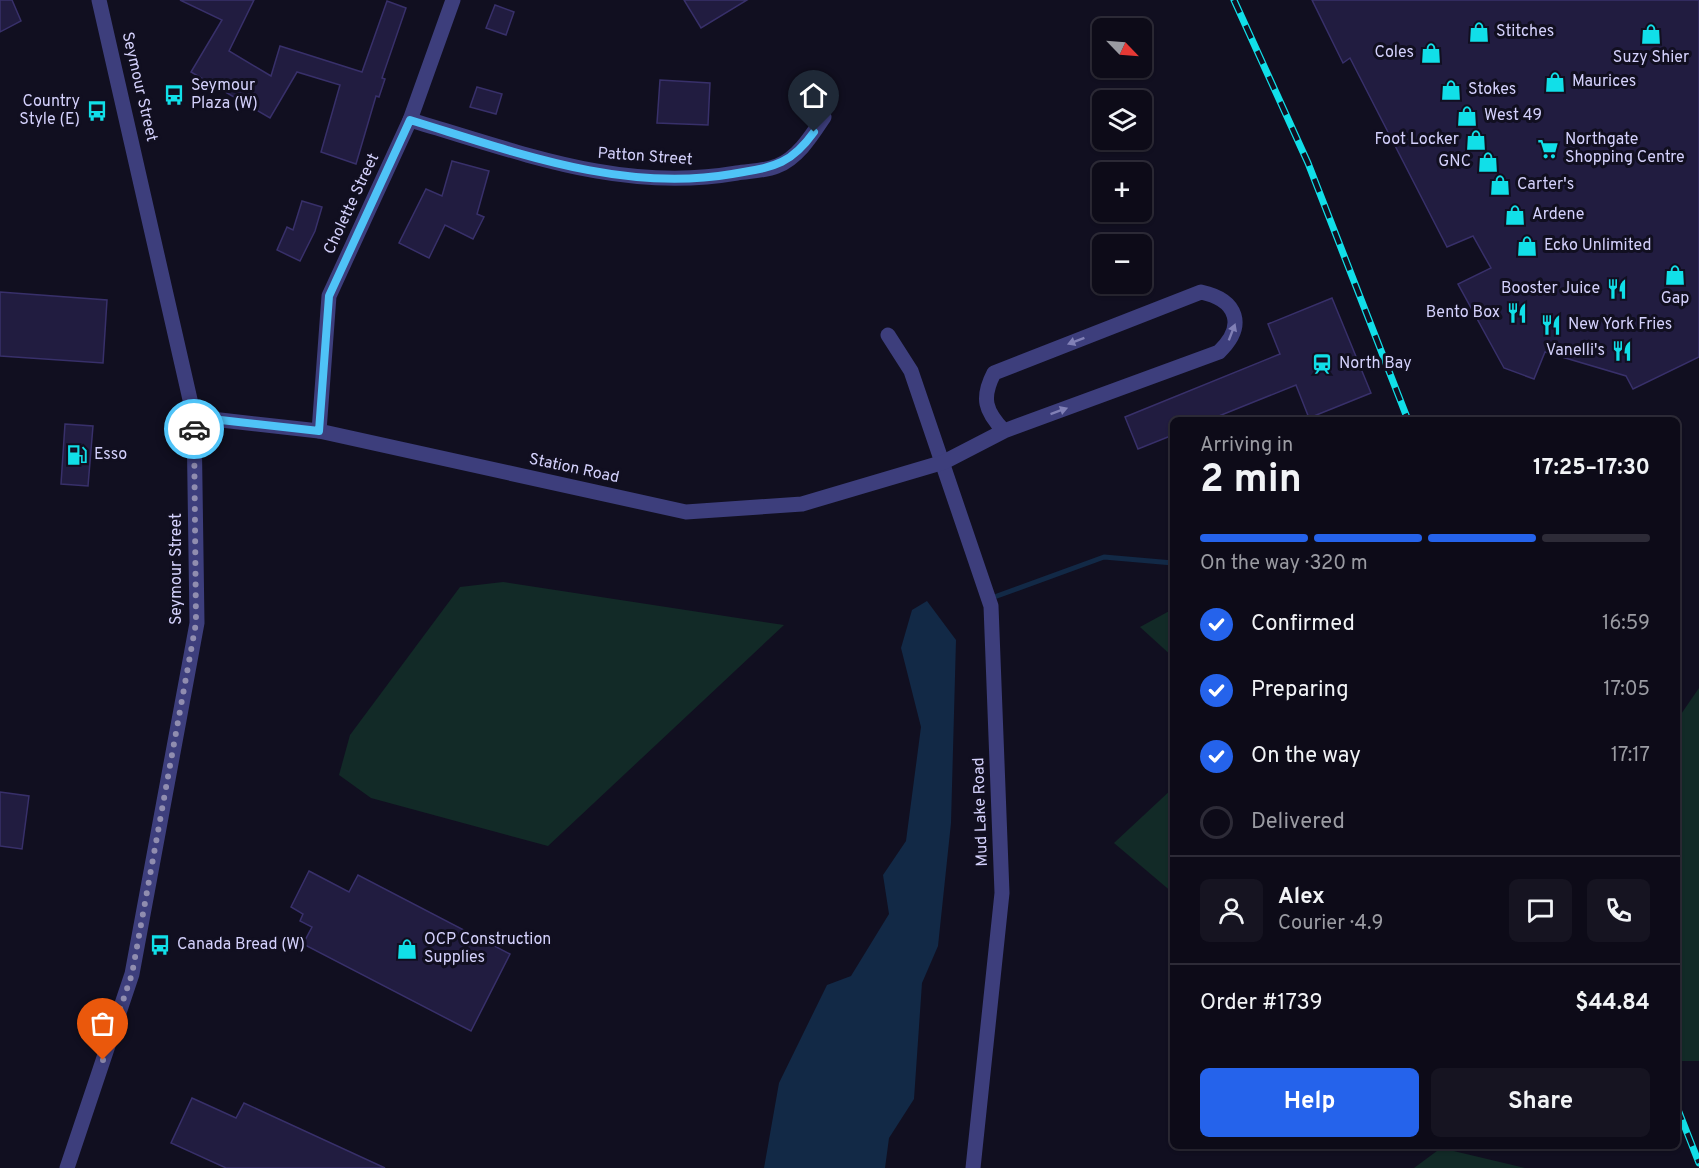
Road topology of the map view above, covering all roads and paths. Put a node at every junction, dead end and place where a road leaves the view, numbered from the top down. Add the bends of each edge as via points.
1 (99, 0) edge
2 (453, 0) edge
3 (824, 117) dead end
4 (410, 120) junction
5 (888, 335) dead end
6 (194, 417) junction
7 (319, 431) junction
8 (1004, 431) junction
9 (944, 462) junction
10 (67, 1168) edge
11 (973, 1168) edge

1 - 6 street, Seymour Street
2 - 4 street, Cholette Street
3 - 4 street, Patton Street via 803,147 778,166 690,180 620,177 588,171
4 - 7 street, Cholette Street via 329,296
5 - 9 street via 911,371
6 - 7 street, Station Road
6 - 10 street, Seymour Street via 196,623 132,974
7 - 9 street, Station Road via 686,512 802,504
8 -> 8 street, Station Road via 1218,352 1229,342 1237,325 1233,311 1225,302 1202,292 994,373 986,388 986,404 991,417
8 - 9 street, Station Road
9 - 11 street, Mud Lake Road via 991,606 1002,893

